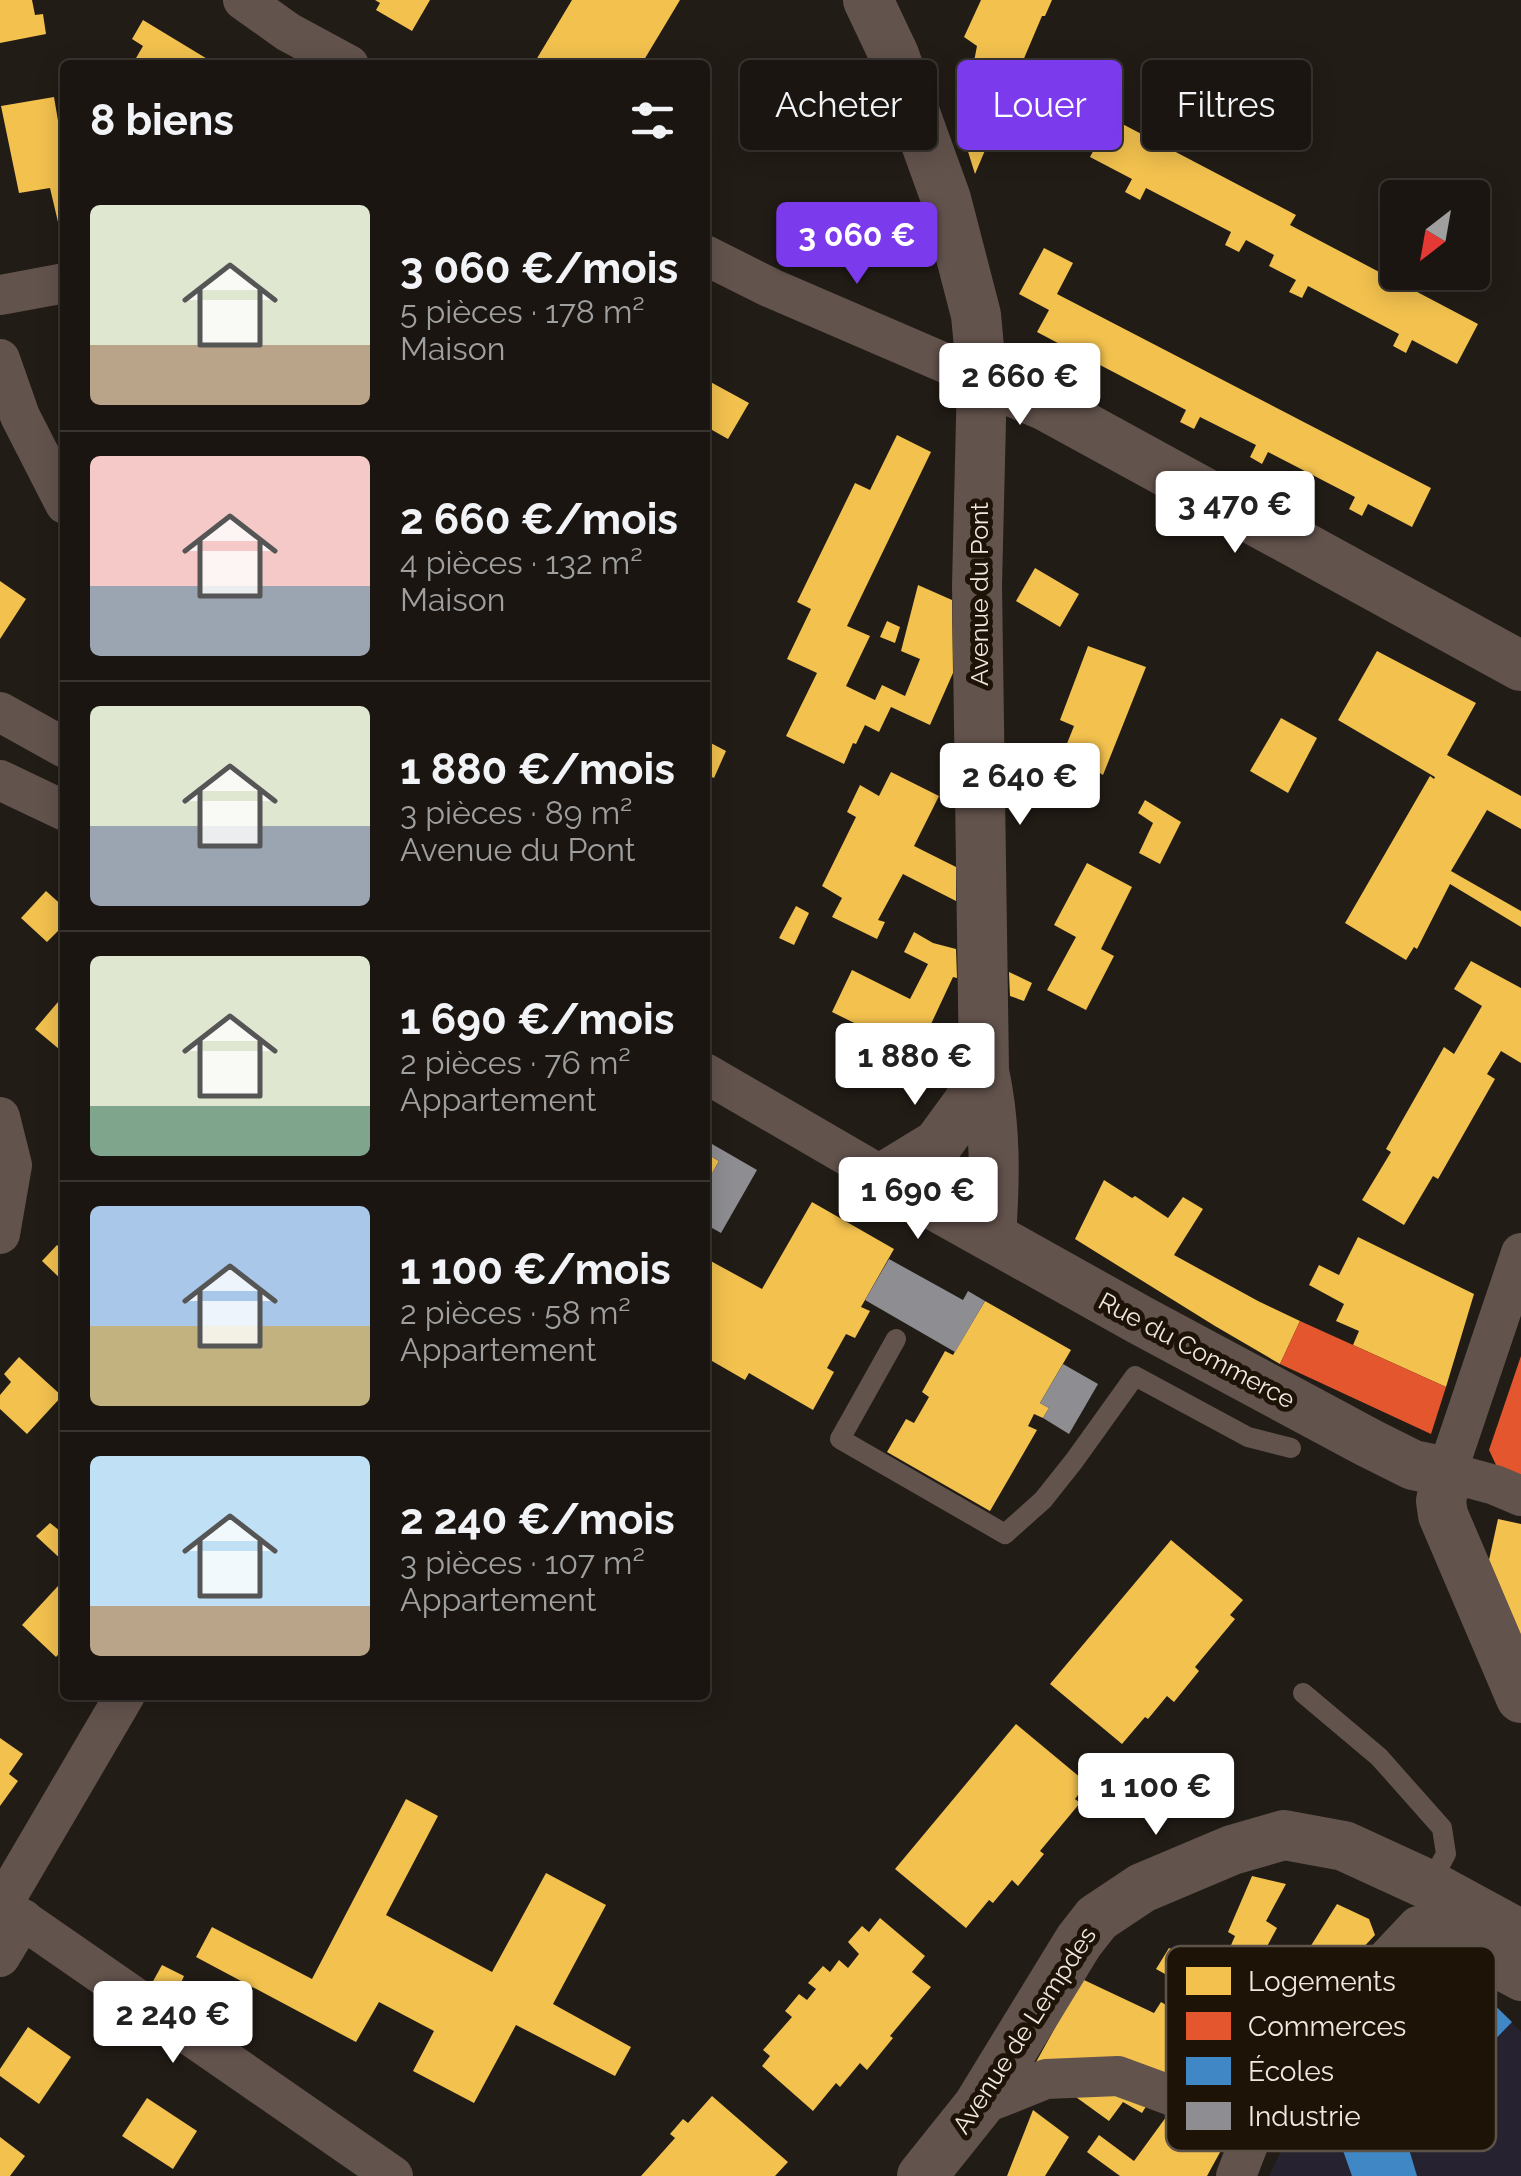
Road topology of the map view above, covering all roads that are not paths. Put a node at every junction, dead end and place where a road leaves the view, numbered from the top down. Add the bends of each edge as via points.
1 (243, 0) edge
2 (868, 0) edge
3 (340, 60) edge
4 (710, 258) edge
5 (60, 283) edge
6 (0, 295) edge
7 (0, 359) edge
8 (982, 379) junction
9 (60, 494) edge
10 (1521, 666) edge
11 (0, 712) edge
12 (60, 745) edge
13 (0, 780) edge
14 (60, 809) edge
15 (984, 1071) junction
16 (710, 1076) edge
17 (0, 1116) edge
18 (884, 1177) junction
19 (0, 1234) edge
20 (991, 1236) junction
21 (1521, 1253) edge
22 (896, 1340) dead end
23 (1291, 1448) dead end
24 (1447, 1472) junction
25 (1521, 1496) edge
26 (1303, 1693) dead end
27 (1521, 1698) edge
28 (122, 1700) edge
29 (1423, 1905) junction
30 (8, 1910) edge
31 (1521, 1935) edge
32 (1390, 1946) edge
33 (1476, 1946) edge
34 (0, 1958) edge
35 (1496, 1962) edge
36 (1521, 1981) edge
37 (1166, 2094) edge
38 (978, 2106) junction
39 (1246, 2151) edge
40 (388, 2172) edge
41 (922, 2176) edge
42 (1236, 2176) edge

1 - 3 street
2 - 8 street via 946,199 976,315
4 - 8 street
5 - 6 street
7 - 9 street
8 - 10 street via 1046,406
8 - 15 street, Avenue du Pont via 977,585
11 - 12 street
13 - 14 street
15 - 18 street via 938,1144
15 - 20 street, Avenue du Pont via 995,1173
16 - 18 street
17 - 19 street via 12,1164
18 - 20 street, Rue du Commerce
20 - 24 street, Rue du Commerce via 1370,1443
21 - 24 street
22 - 23 lane via 840,1440 1005,1534 1053,1487 1135,1376 1248,1437
24 - 25 street, Rue du Commerce
24 - 27 street via 1443,1515
26 - 29 lane via 1379,1757 1442,1828 1446,1854
28 - 30 street
29 - 31 street, Avenue de Lempdes
29 - 32 street
29 - 33 street
29 - 38 street, Avenue de Lempdes via 1344,1846 1284,1835 1142,1888 1097,1918 1079,1941
30 - 34 street
30 - 40 street
35 - 36 street
37 - 38 street via 1118,2076 1046,2078
38 - 41 street, Avenue de Lempdes
39 - 42 street

